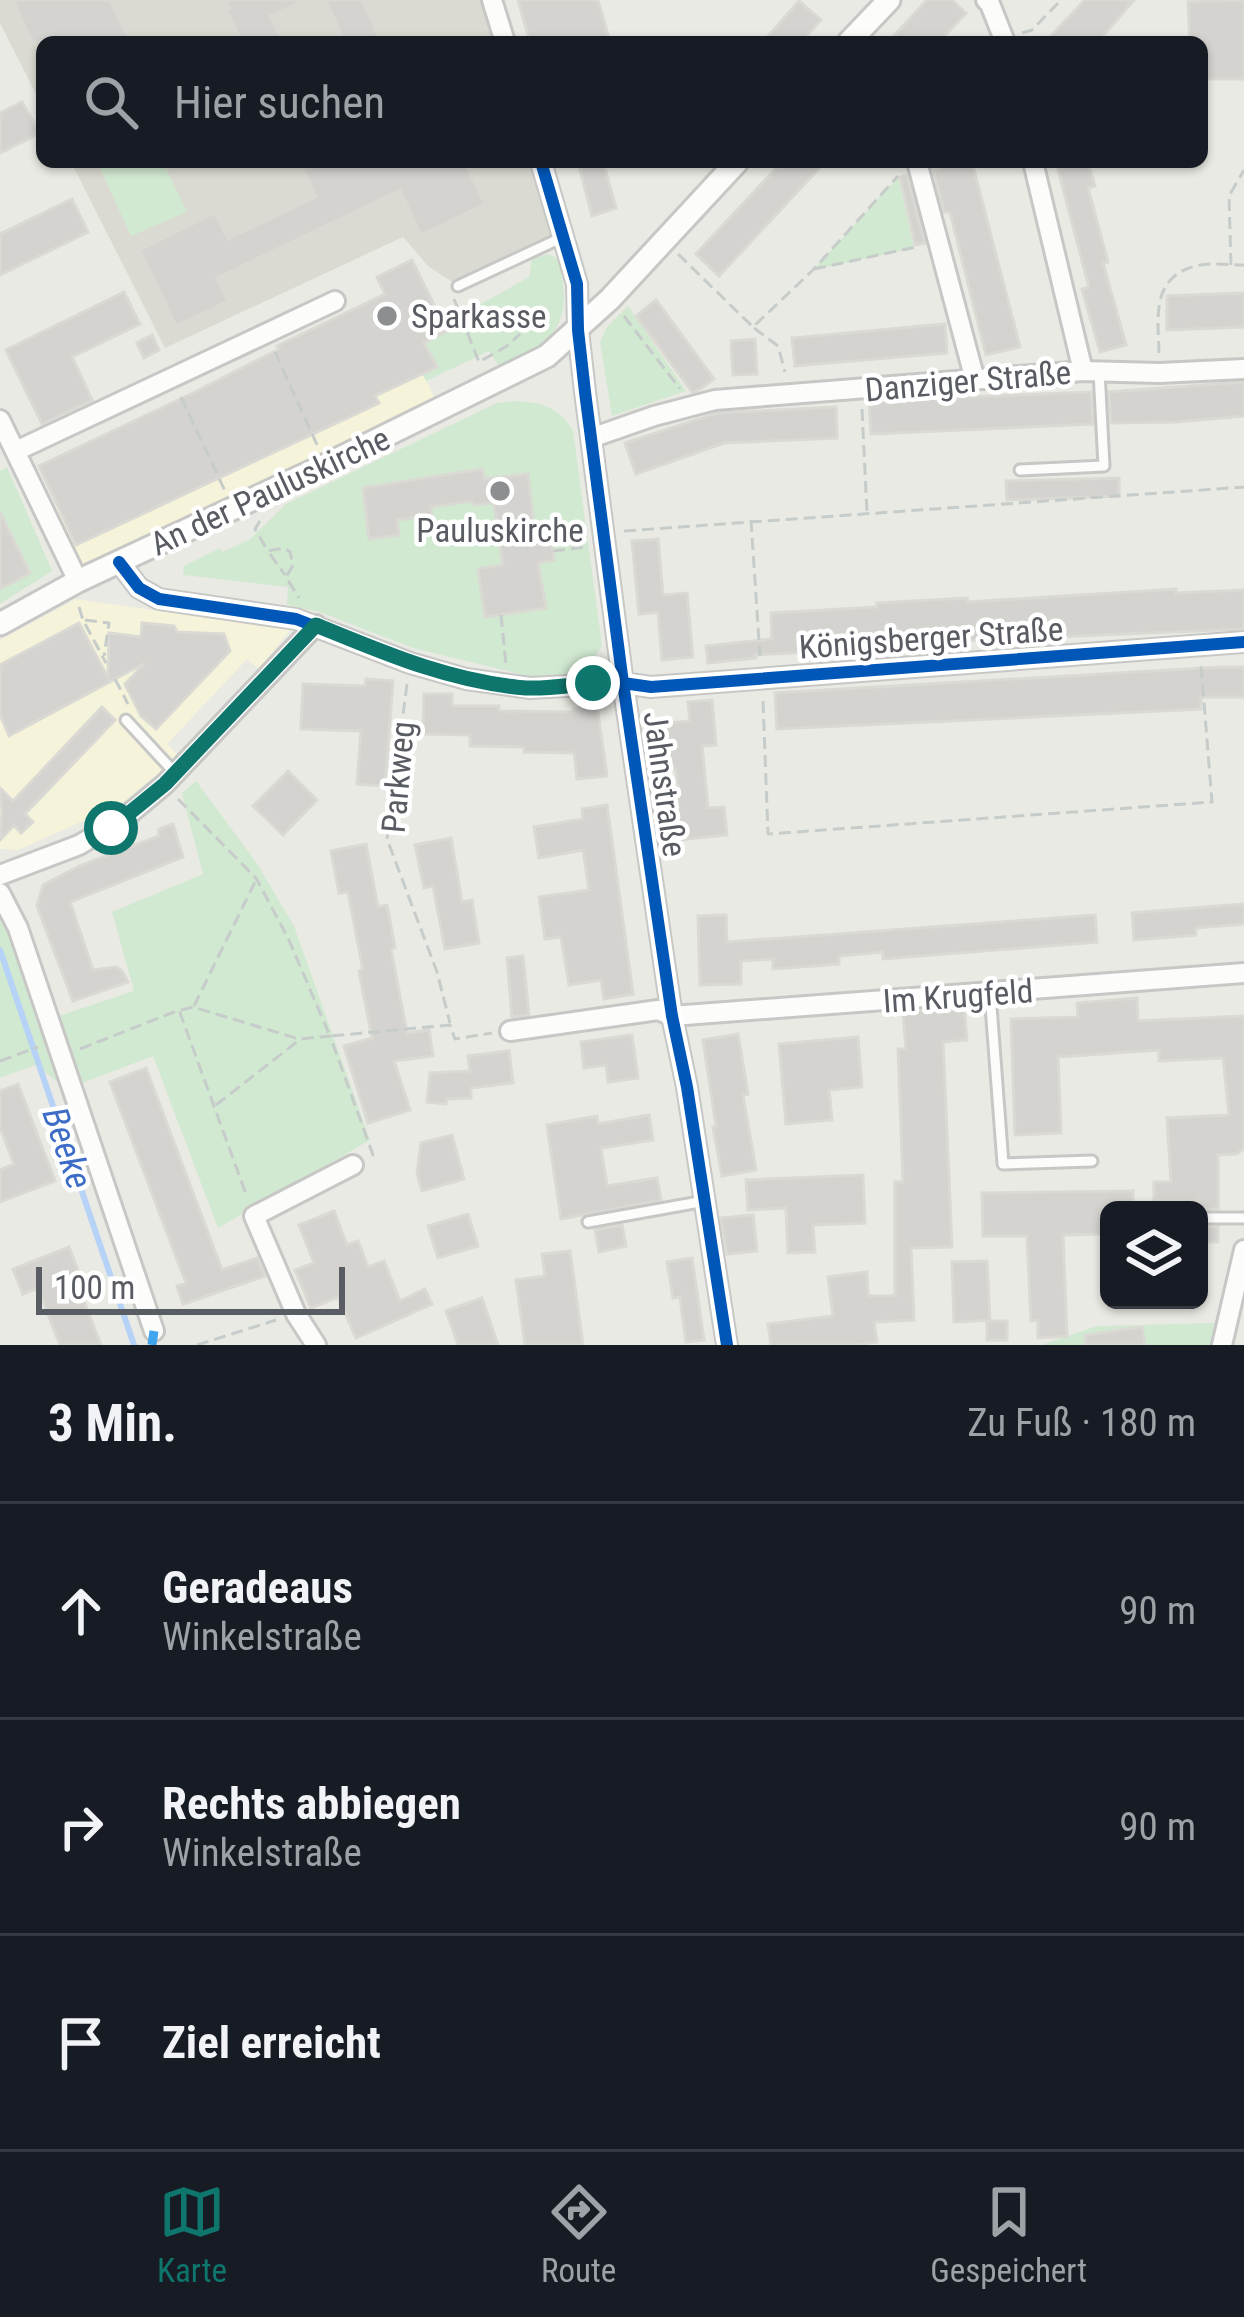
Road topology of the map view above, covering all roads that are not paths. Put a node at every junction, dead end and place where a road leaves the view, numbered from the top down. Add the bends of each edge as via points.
1 (492, 0) edge
2 (889, 0) edge
3 (986, 0) edge
4 (503, 36) edge
5 (856, 36) edge
6 (1003, 36) edge
7 (543, 168) edge
8 (731, 168) edge
9 (919, 168) edge
10 (1035, 168) edge
11 (563, 237) junction
12 (458, 286) road end
13 (334, 301) dead end
14 (578, 330) junction
15 (1244, 369) edge
16 (1091, 371) junction
17 (975, 380) junction
18 (0, 420) edge
19 (591, 438) junction
20 (16, 452) junction
21 (1020, 470) dead end
22 (119, 562) junction
23 (78, 581) junction
24 (0, 624) edge
25 (316, 625) junction
26 (1244, 642) edge
27 (623, 683) junction
28 (126, 720) road end
29 (170, 778) junction
30 (0, 875) edge
31 (0, 893) edge
32 (1244, 974) edge
33 (990, 993) junction
34 (672, 1016) junction
35 (510, 1031) road end
36 (1092, 1161) dead end
37 (353, 1165) road end
38 (705, 1201) junction
39 (1208, 1218) edge
40 (1244, 1218) edge
41 (588, 1222) dead end
42 (1244, 1250) edge
43 (154, 1331) dead end
44 (316, 1345) edge
45 (728, 1345) edge
46 (1222, 1345) edge

1 - 4 street
2 - 5 street
3 - 6 street
7 - 11 street, Jahnstraße
8 - 14 street, An der Pauluskirche
9 - 17 street
10 - 16 street
11 - 12 lane
11 - 14 street, Jahnstraße via 577,284
13 - 20 street
14 - 19 street, Jahnstraße
14 - 22 street, An der Pauluskirche via 537,362
15 - 16 street, Danziger Straße
16 - 17 street, Danziger Straße
16 - 21 lane via 1104,466
17 - 19 street, Danziger Straße via 715,400
18 - 20 street
19 - 27 street, Jahnstraße
20 - 23 street
22 - 23 street, An der Pauluskirche
22 - 25 street, Königsberger Straße via 159,599
23 - 24 street, An der Pauluskirche
25 - 27 street, Königsberger Straße via 466,679 530,688
25 - 29 street
26 - 27 street, Königsberger Straße
27 - 34 street, Jahnstraße
28 - 29 lane
29 - 30 street via 96,836
31 - 43 street
32 - 33 street, Im Krugfeld
33 - 34 street, Im Krugfeld
33 - 36 lane via 1003,1164
34 - 35 street via 658,1010
34 - 38 street, Jahnstraße
37 - 44 street via 254,1216
38 - 41 lane
38 - 45 street, Jahnstraße
39 - 40 lane
42 - 46 street

